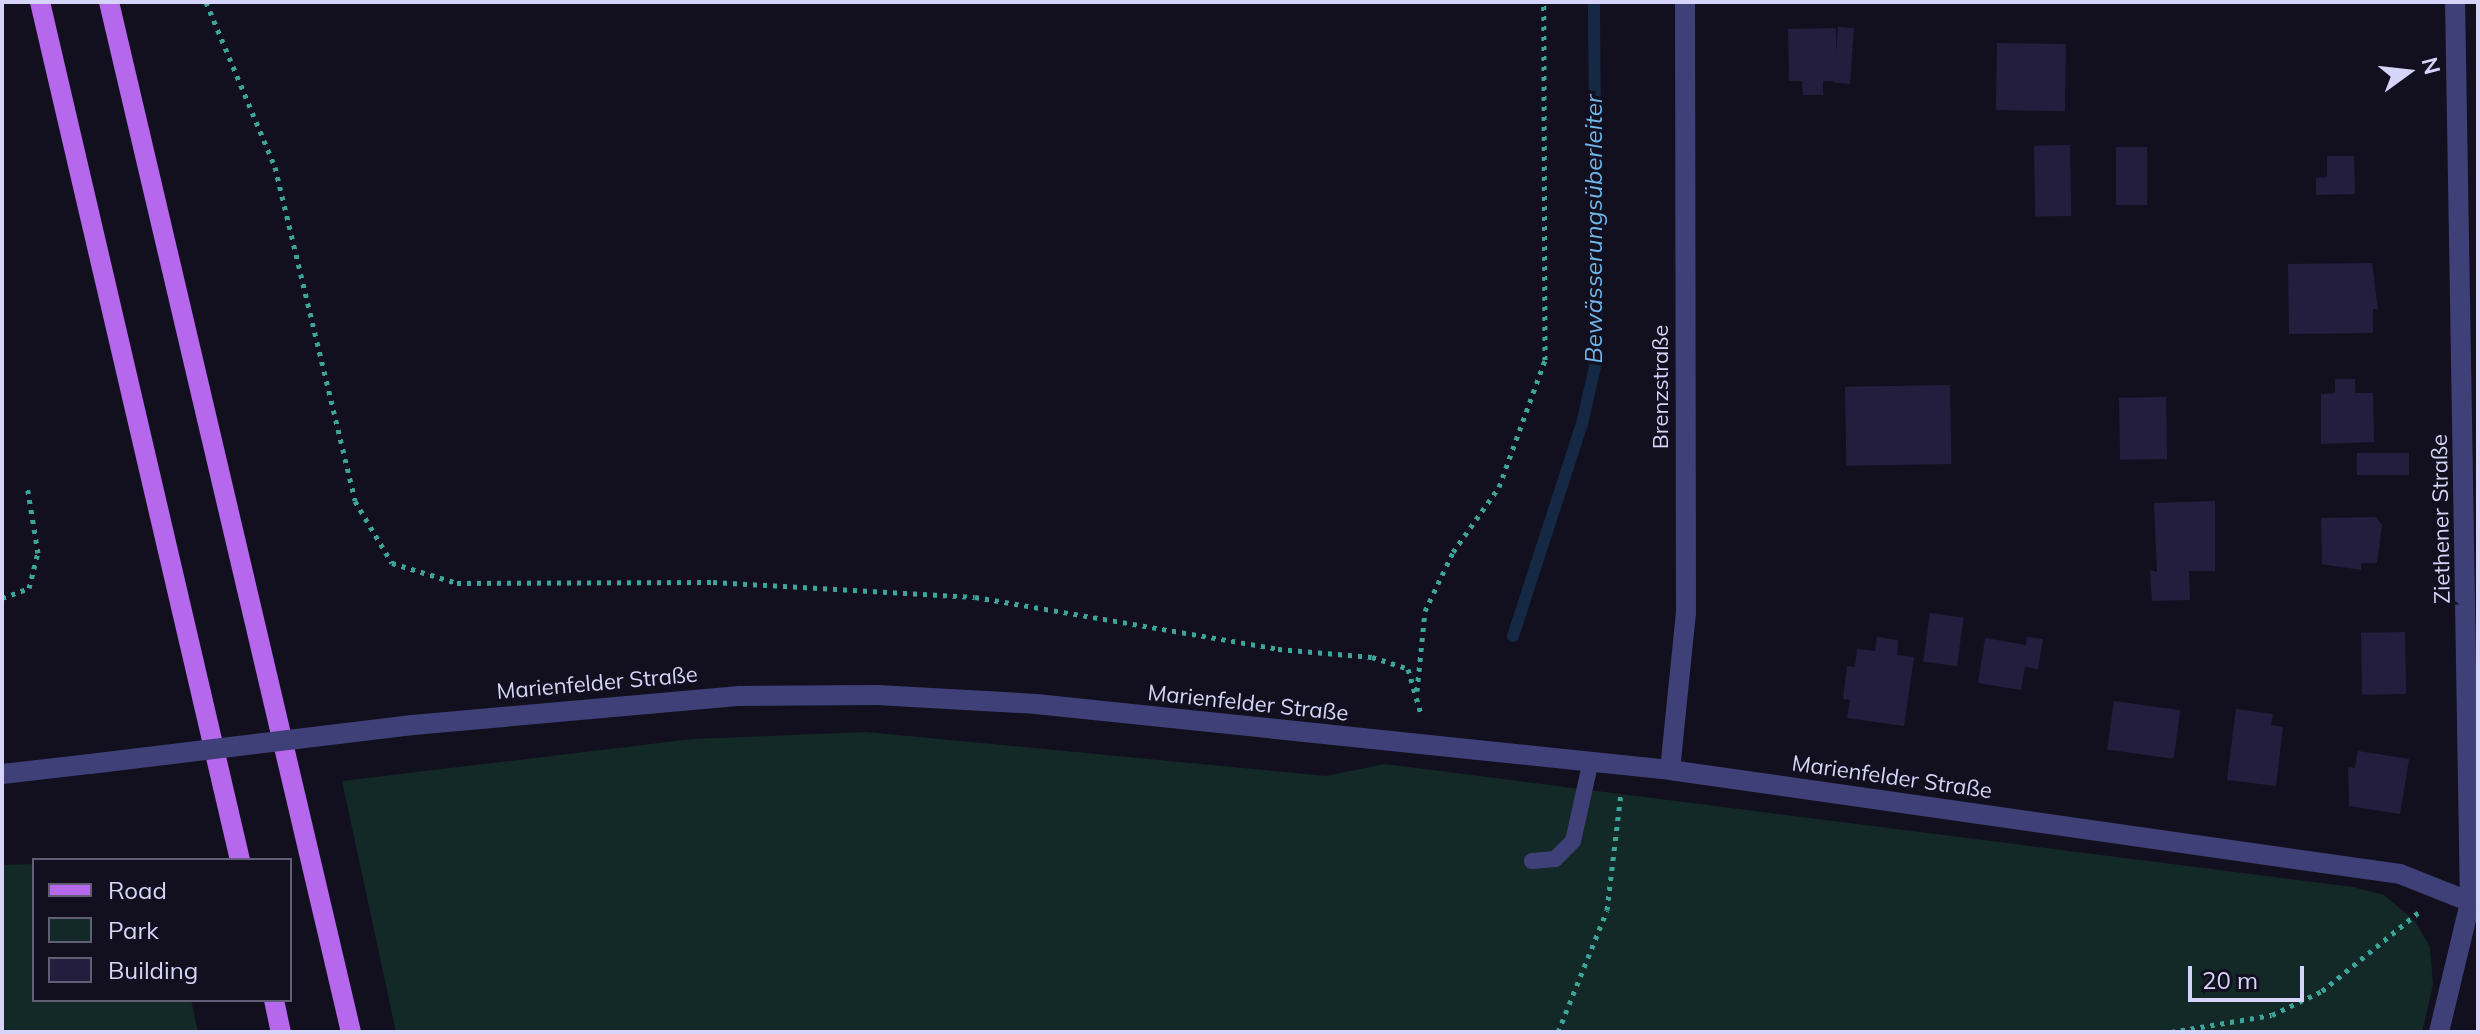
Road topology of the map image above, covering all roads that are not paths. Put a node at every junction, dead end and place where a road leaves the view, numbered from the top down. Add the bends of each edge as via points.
1 (40, 2) edge
2 (109, 2) edge
3 (1685, 2) edge
4 (2455, 2) edge
5 (1590, 765) junction
6 (1670, 770) junction
7 (2, 774) edge
8 (240, 858) edge
9 (1532, 861) dead end
10 (2474, 904) edge
11 (274, 1002) edge
12 (281, 1032) edge
13 (351, 1032) edge
14 (2439, 1032) edge

1 - 8 main road
2 - 13 main road
3 - 6 street, Brenzstraße via 1686,613
4 - 10 street, Ziethener Straße
5 - 6 street, Marienfelder Straße
5 - 7 street, Marienfelder Straße, bridge via 1087,709 877,695 671,700
5 - 9 lane via 1573,841 1555,859
6 - 10 street, Marienfelder Straße via 2400,874
10 - 14 street, Ziethener Straße
11 - 12 main road

